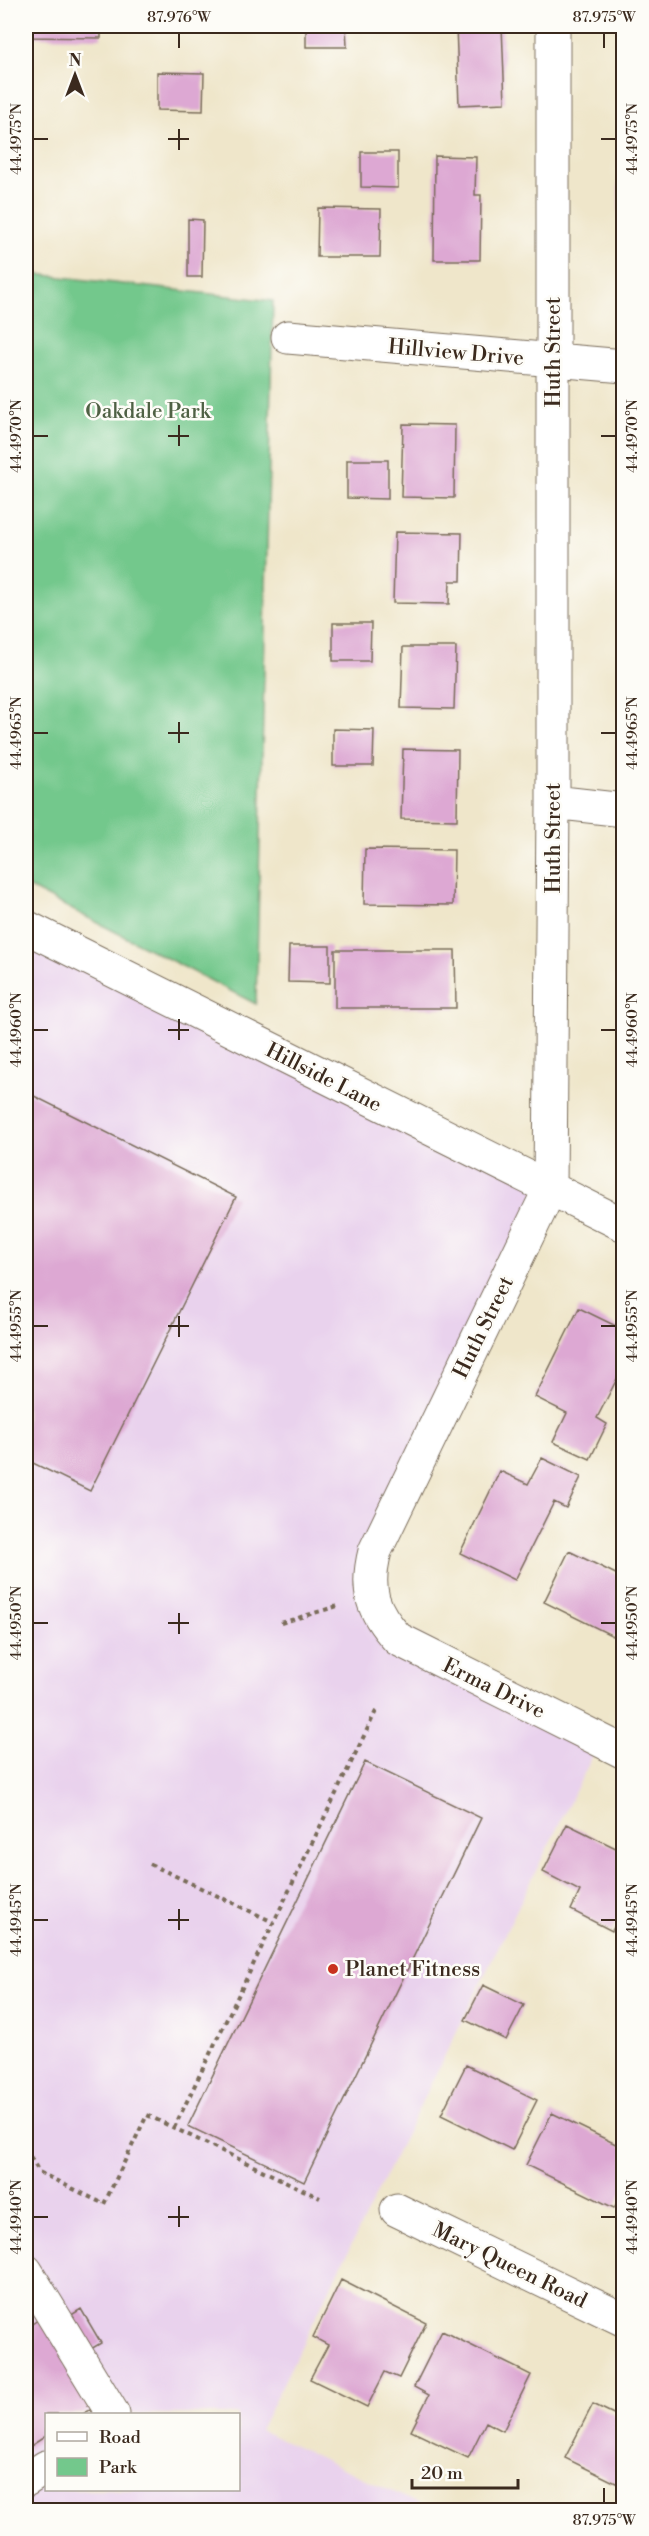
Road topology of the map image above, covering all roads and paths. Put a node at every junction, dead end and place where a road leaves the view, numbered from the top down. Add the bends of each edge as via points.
1 (553, 26) edge
2 (288, 337) dead end
3 (553, 360) junction
4 (624, 366) edge
5 (553, 802) junction
6 (624, 810) edge
7 (26, 927) edge
8 (550, 1189) junction
9 (624, 1225) edge
10 (374, 1603) junction
11 (281, 1623) dead end
12 (378, 1707) dead end
13 (624, 1752) edge
14 (150, 1864) dead end
15 (273, 1922) junction
16 (174, 2128) junction
17 (26, 2149) edge
18 (320, 2198) dead end
19 (397, 2210) dead end
20 (26, 2271) edge
21 (624, 2320) edge
22 (112, 2413) edge
23 (45, 2468) edge
24 (26, 2480) edge

1 - 3 street, Huth Street
2 - 3 street, Hillview Drive
3 - 4 street, Hillview Drive
3 - 5 street, Huth Street
5 - 6 street
5 - 8 street, Huth Street
7 - 8 street, Hillside Lane
8 - 9 street, Hillside Lane
8 - 10 street, Huth Street via 375,1551 371,1567
10 - 11 path
10 - 13 street, Erma Drive via 382,1622 408,1646
12 - 15 path
14 - 15 path
15 - 16 path
16 - 17 path via 147,2115 104,2204 39,2172
16 - 18 path
19 - 21 street, Mary Queen Road
20 - 22 street
23 - 24 street

